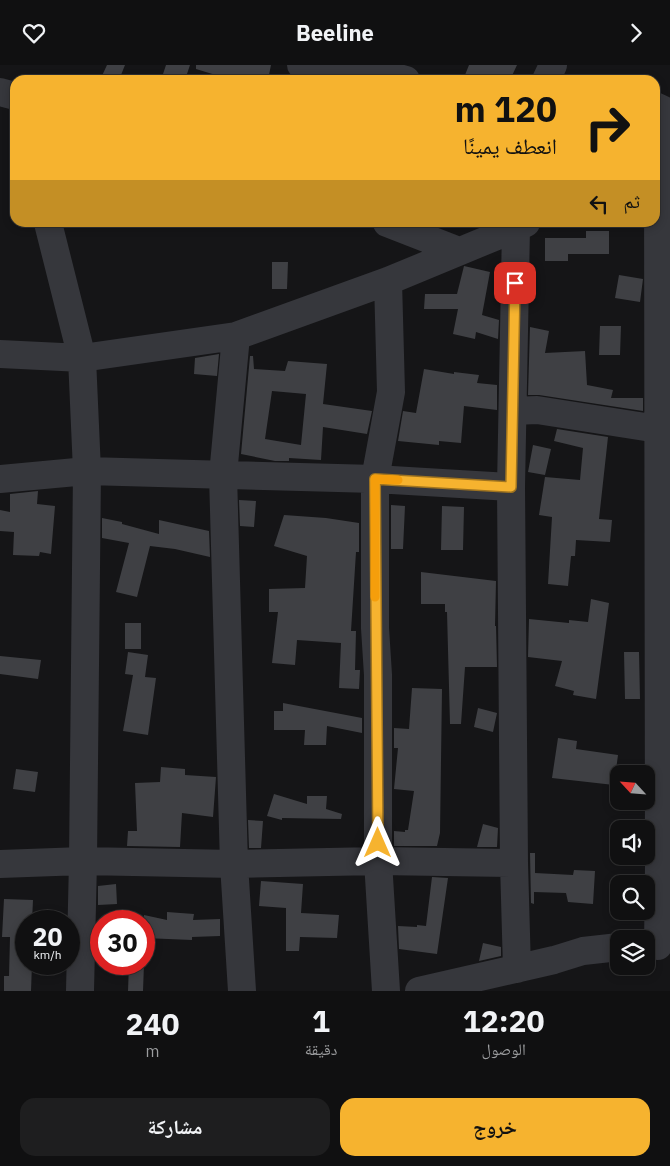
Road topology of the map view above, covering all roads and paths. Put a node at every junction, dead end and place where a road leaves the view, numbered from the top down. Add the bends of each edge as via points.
1 (303, 65) edge
2 (388, 75) edge
3 (670, 135) edge
4 (661, 166) edge
5 (49, 227) edge
6 (397, 227) edge
7 (516, 227) edge
8 (521, 227) edge
9 (459, 251) junction
10 (388, 281) junction
11 (236, 336) junction
12 (0, 354) edge
13 (82, 358) junction
14 (513, 411) junction
15 (662, 436) edge
16 (87, 471) junction
17 (223, 475) junction
18 (0, 479) edge
19 (375, 479) junction
20 (511, 487) junction
21 (665, 708) edge
22 (83, 861) junction
23 (378, 861) junction
24 (514, 863) junction
25 (0, 864) edge
26 (234, 864) junction
27 (658, 945) edge
28 (610, 948) edge
29 (517, 969) junction
30 (80, 991) edge
31 (242, 991) edge
32 (386, 991) edge
33 (419, 991) edge

1 - 2 street
3 - 4 street via 662,146
4 - 15 street
5 - 13 street
6 - 9 street
7 - 9 street
8 - 14 street
9 - 10 street
10 - 11 street
10 - 19 street via 391,392
11 - 13 street
11 - 17 street
12 - 13 street
13 - 16 street
14 - 15 street via 537,410
14 - 20 street
15 - 21 street
16 - 17 street
16 - 18 street
16 - 22 street
17 - 19 street
17 - 26 street
19 - 20 street
19 - 23 street
20 - 24 street
21 - 27 street
22 - 25 street
22 - 26 street
22 - 30 street
23 - 24 street
23 - 26 street
23 - 32 street
24 - 29 street
26 - 31 street
28 - 29 street via 583,951
29 - 33 street

